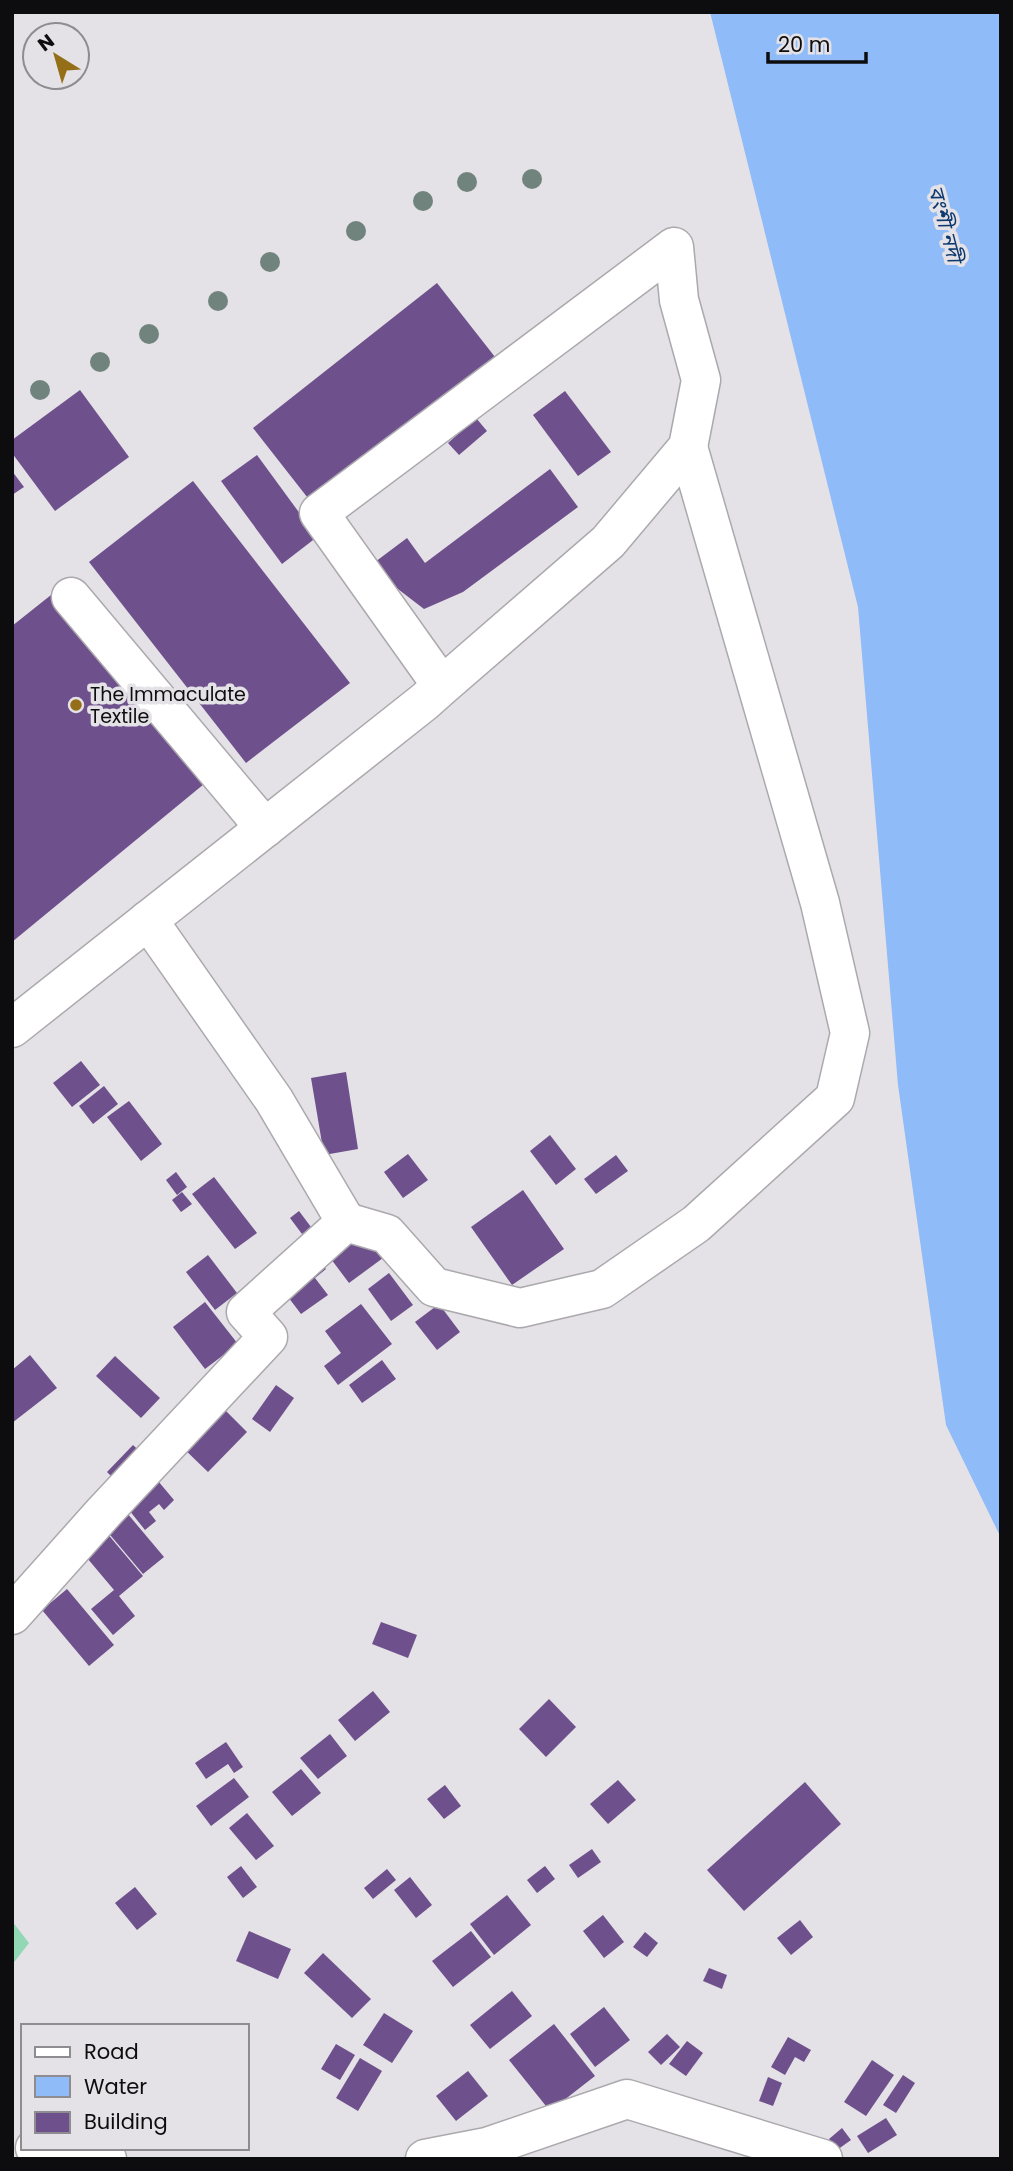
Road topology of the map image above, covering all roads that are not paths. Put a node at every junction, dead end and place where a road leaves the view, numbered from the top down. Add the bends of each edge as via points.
1 (688, 447) junction
2 (71, 597) dead end
3 (442, 686) junction
4 (265, 828) junction
5 (148, 920) junction
6 (12, 1028) edge
7 (346, 1222) junction
8 (12, 1615) edge
9 (48, 2150) edge
10 (107, 2159) edge
11 (425, 2159) edge
12 (823, 2159) edge

1 - 3 street via 608,542
1 - 3 street via 701,380 679,300 674,247 319,513
1 - 7 street via 826,929 850,1033 835,1098 696,1224 602,1289 520,1308 434,1287 387,1234
2 - 4 street
3 - 4 street
4 - 5 street
5 - 6 street
5 - 7 street via 274,1100
7 - 8 street via 246,1312 268,1337
9 - 10 street
11 - 12 street via 487,2147 626,2099

